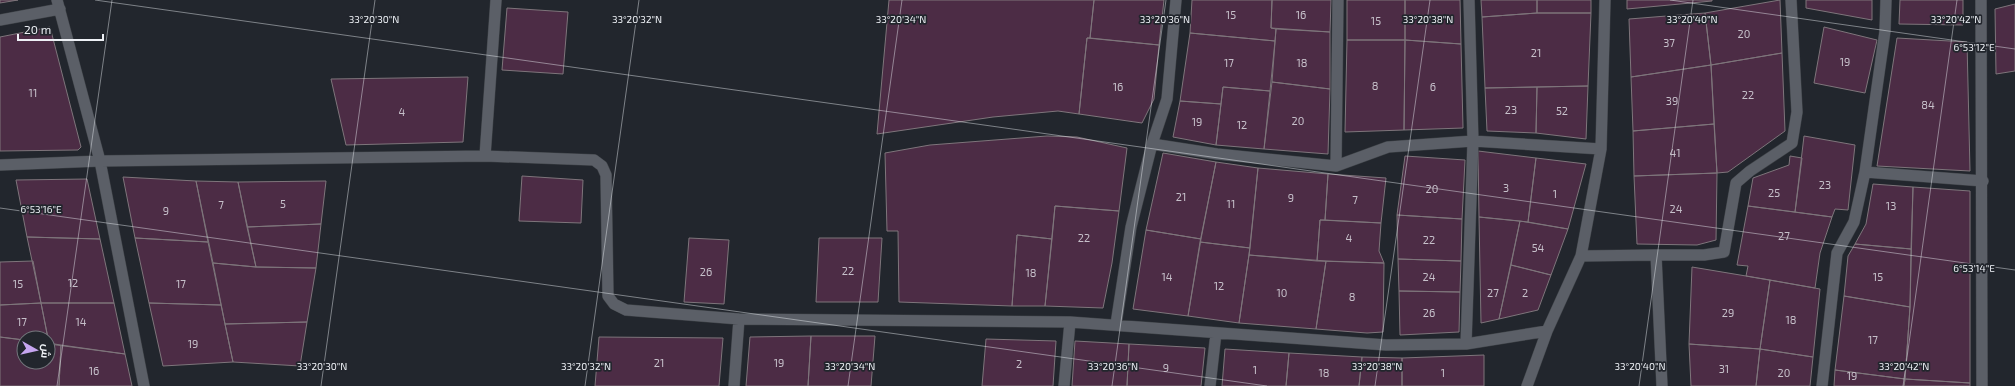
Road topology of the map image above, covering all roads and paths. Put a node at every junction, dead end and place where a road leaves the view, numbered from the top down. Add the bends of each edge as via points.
1 (496, 0) edge
2 (1176, 0) edge
3 (1338, 0) edge
4 (1469, 0) edge
5 (1604, 0) edge
6 (1791, 0) edge
7 (1886, 0) edge
8 (1981, 0) edge
9 (59, 5) edge
10 (0, 20) edge
11 (1473, 141) junction
12 (1152, 144) junction
13 (1601, 149) junction
14 (485, 156) junction
15 (100, 161) junction
16 (0, 165) edge
17 (1336, 166) junction
18 (1865, 172) junction
19 (1983, 181) junction
20 (1656, 255) junction
21 (1581, 256) junction
22 (739, 319) junction
23 (1070, 322) junction
24 (1116, 324) junction
25 (1548, 331) junction
26 (1216, 334) junction
27 (1466, 344) junction
28 (144, 386) edge
29 (734, 386) edge
30 (1064, 386) edge
31 (1210, 386) edge
32 (1527, 386) edge
33 (1662, 386) edge
34 (1822, 386) edge
35 (1982, 386) edge

1 - 14 street
2 - 12 street via 1167,99
3 - 17 street
4 - 11 street
5 - 13 street
6 - 20 street via 1797,112 1792,143 1736,183 1724,252 1704,255
7 - 18 street via 1885,31
8 - 19 street
9 - 10 street
9 - 15 street
11 - 13 street
11 - 17 street via 1388,147
11 - 27 street
12 - 17 street via 1217,154
12 - 24 street via 1131,227
13 - 21 street
14 - 15 street
14 - 22 street via 594,160 602,166 606,175 608,296 614,304 626,310
15 - 16 street
15 - 28 street
18 - 19 street
18 - 34 street via 1854,222 1837,253
19 - 35 street
20 - 21 street
20 - 33 street
21 - 25 street
22 - 23 street
22 - 29 street
23 - 24 street
23 - 30 street
24 - 26 street
25 - 27 street
25 - 32 street
26 - 27 street via 1386,346
26 - 31 street

